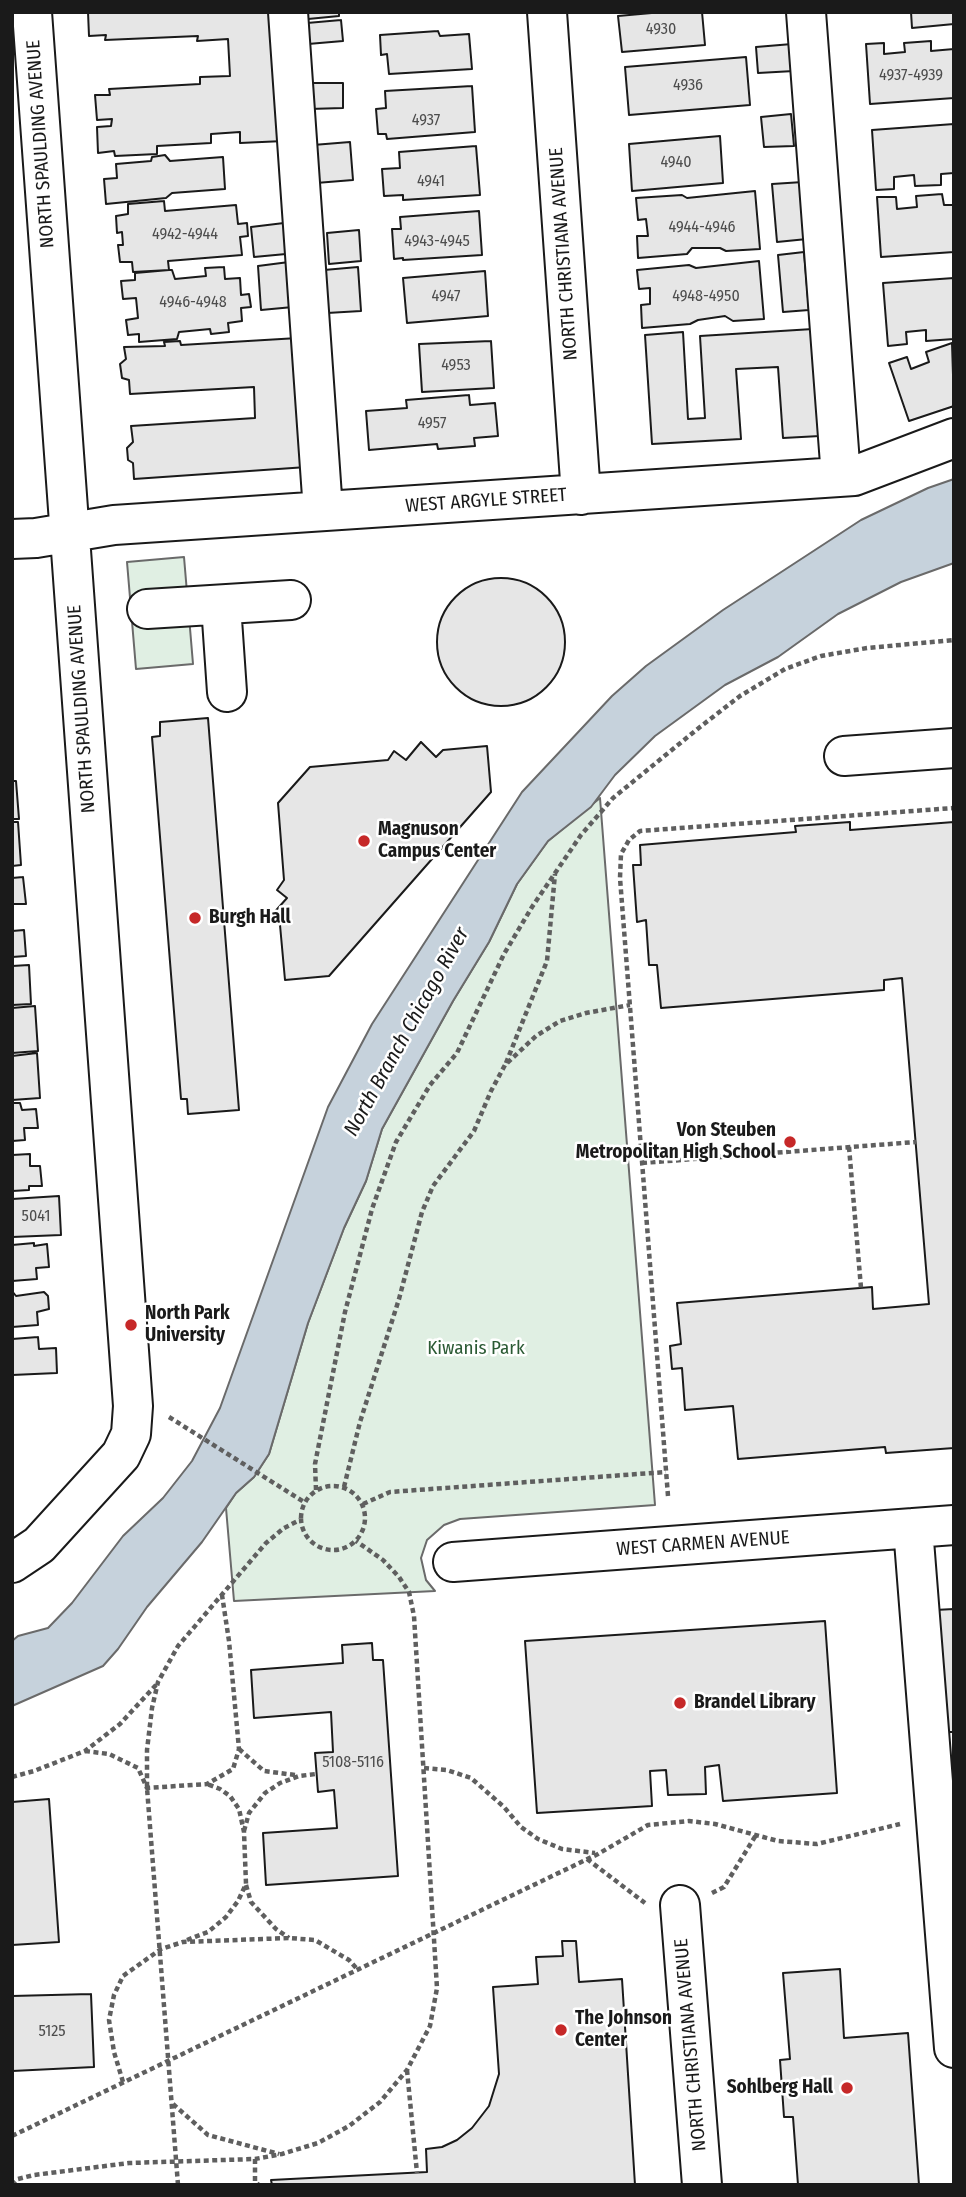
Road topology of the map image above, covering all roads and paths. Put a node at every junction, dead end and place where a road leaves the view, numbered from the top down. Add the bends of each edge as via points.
1 (32, 12) edge
2 (288, 12) edge
3 (547, 12) edge
4 (806, 12) edge
5 (954, 438) edge
6 (841, 477) junction
7 (581, 495) junction
8 (323, 511) junction
9 (69, 532) junction
10 (12, 539) edge
11 (291, 600) dead end
12 (221, 605) junction
13 (147, 609) dead end
14 (954, 640) edge
15 (227, 692) dead end
16 (954, 748) edge
17 (844, 756) dead end
18 (954, 808) edge
19 (555, 873) junction
20 (630, 1005) junction
21 (505, 1065) junction
22 (916, 1142) dead end
23 (849, 1147) junction
24 (642, 1163) junction
25 (861, 1287) dead end
26 (174, 1419) dead end
27 (666, 1472) junction
28 (344, 1487) junction
29 (316, 1490) junction
30 (668, 1496) dead end
31 (304, 1502) junction
32 (363, 1504) junction
33 (300, 1520) junction
34 (954, 1525) edge
35 (913, 1528) junction
36 (356, 1541) junction
37 (453, 1562) dead end
38 (12, 1563) edge
39 (222, 1595) junction
40 (158, 1682) junction
41 (239, 1749) junction
42 (85, 1751) junction
43 (424, 1768) junction
44 (317, 1774) dead end
45 (299, 1776) junction
46 (12, 1777) edge
47 (207, 1784) junction
48 (147, 1788) junction
49 (936, 1820) junction
50 (244, 1832) junction
51 (598, 1854) junction
52 (246, 1884) junction
53 (680, 1905) dead end
54 (434, 1932) junction
55 (289, 1938) junction
56 (183, 1941) junction
57 (161, 1950) junction
58 (357, 1969) junction
59 (954, 2049) edge
60 (169, 2060) junction
61 (407, 2070) junction
62 (123, 2082) junction
63 (172, 2103) junction
64 (12, 2136) edge
65 (282, 2154) junction
66 (255, 2159) junction
67 (177, 2160) junction
68 (417, 2173) dead end
69 (12, 2185) edge
70 (178, 2185) edge
71 (259, 2185) edge
72 (702, 2185) edge

1 - 9 street, NORTH SPAULDING AVENUE
2 - 8 street
3 - 7 street, NORTH CHRISTIANA AVENUE
4 - 6 street
5 - 6 street, WEST ARGYLE STREET
6 - 7 street, WEST ARGYLE STREET
7 - 8 street, WEST ARGYLE STREET
8 - 9 street, WEST ARGYLE STREET
9 - 10 street, WEST ARGYLE STREET
9 - 38 street, NORTH SPAULDING AVENUE via 133,1406 131,1434 121,1454 38,1545
11 - 12 street
12 - 13 street
12 - 15 street
14 - 19 path via 867,648 821,656 785,669 740,696 613,798
16 - 17 street
18 - 20 path via 640,831 621,854
19 - 21 path via 547,961
19 - 29 path via 504,954 457,1053 430,1085 396,1142 372,1209 345,1312 315,1464
20 - 21 path via 560,1021
20 - 24 path
21 - 28 path via 474,1131 433,1186 422,1212
22 - 23 path
23 - 24 path
23 - 25 path
24 - 27 path
26 - 31 path
27 - 30 path
27 - 32 path via 390,1492
28 - 29 path
28 - 32 path
29 - 31 path
31 - 33 path
32 - 36 path via 365,1524
33 - 36 path via 308,1539 326,1550
33 - 39 path via 266,1544
34 - 35 street, WEST CARMEN AVENUE
35 - 37 street, WEST CARMEN AVENUE
35 - 49 street
36 - 43 path via 383,1560 409,1592
39 - 40 path via 178,1646
39 - 41 path
40 - 42 path via 120,1724
40 - 48 path via 147,1750
41 - 45 path via 264,1771
41 - 47 path via 233,1769
42 - 46 path
42 - 48 path via 108,1754 138,1768
43 - 51 path via 471,1778 538,1839 562,1849
43 - 54 path
44 - 45 path
45 - 50 path via 265,1793 249,1813
47 - 48 path
47 - 50 path via 230,1796 239,1809
48 - 57 path
49 - 51 path via 886,1826 817,1844 778,1841 715,1824 670,1822 648,1825
49 - 59 street
50 - 52 path
51 - 54 path
52 - 55 path via 251,1902
52 - 56 path via 226,1917 208,1932
53 - 72 street, NORTH CHRISTIANA AVENUE
54 - 58 path
54 - 61 path via 437,1988 430,2026
55 - 56 path
55 - 58 path via 315,1940
56 - 57 path
57 - 60 path
57 - 62 path via 123,1976 114,1995 109,2020
58 - 60 path
60 - 62 path
60 - 63 path
61 - 65 path via 380,2102 349,2126 318,2143
61 - 68 path
62 - 64 path
63 - 65 path via 208,2135
63 - 67 path
65 - 66 path
66 - 67 path
66 - 71 path
67 - 69 path via 34,2175
67 - 70 path

